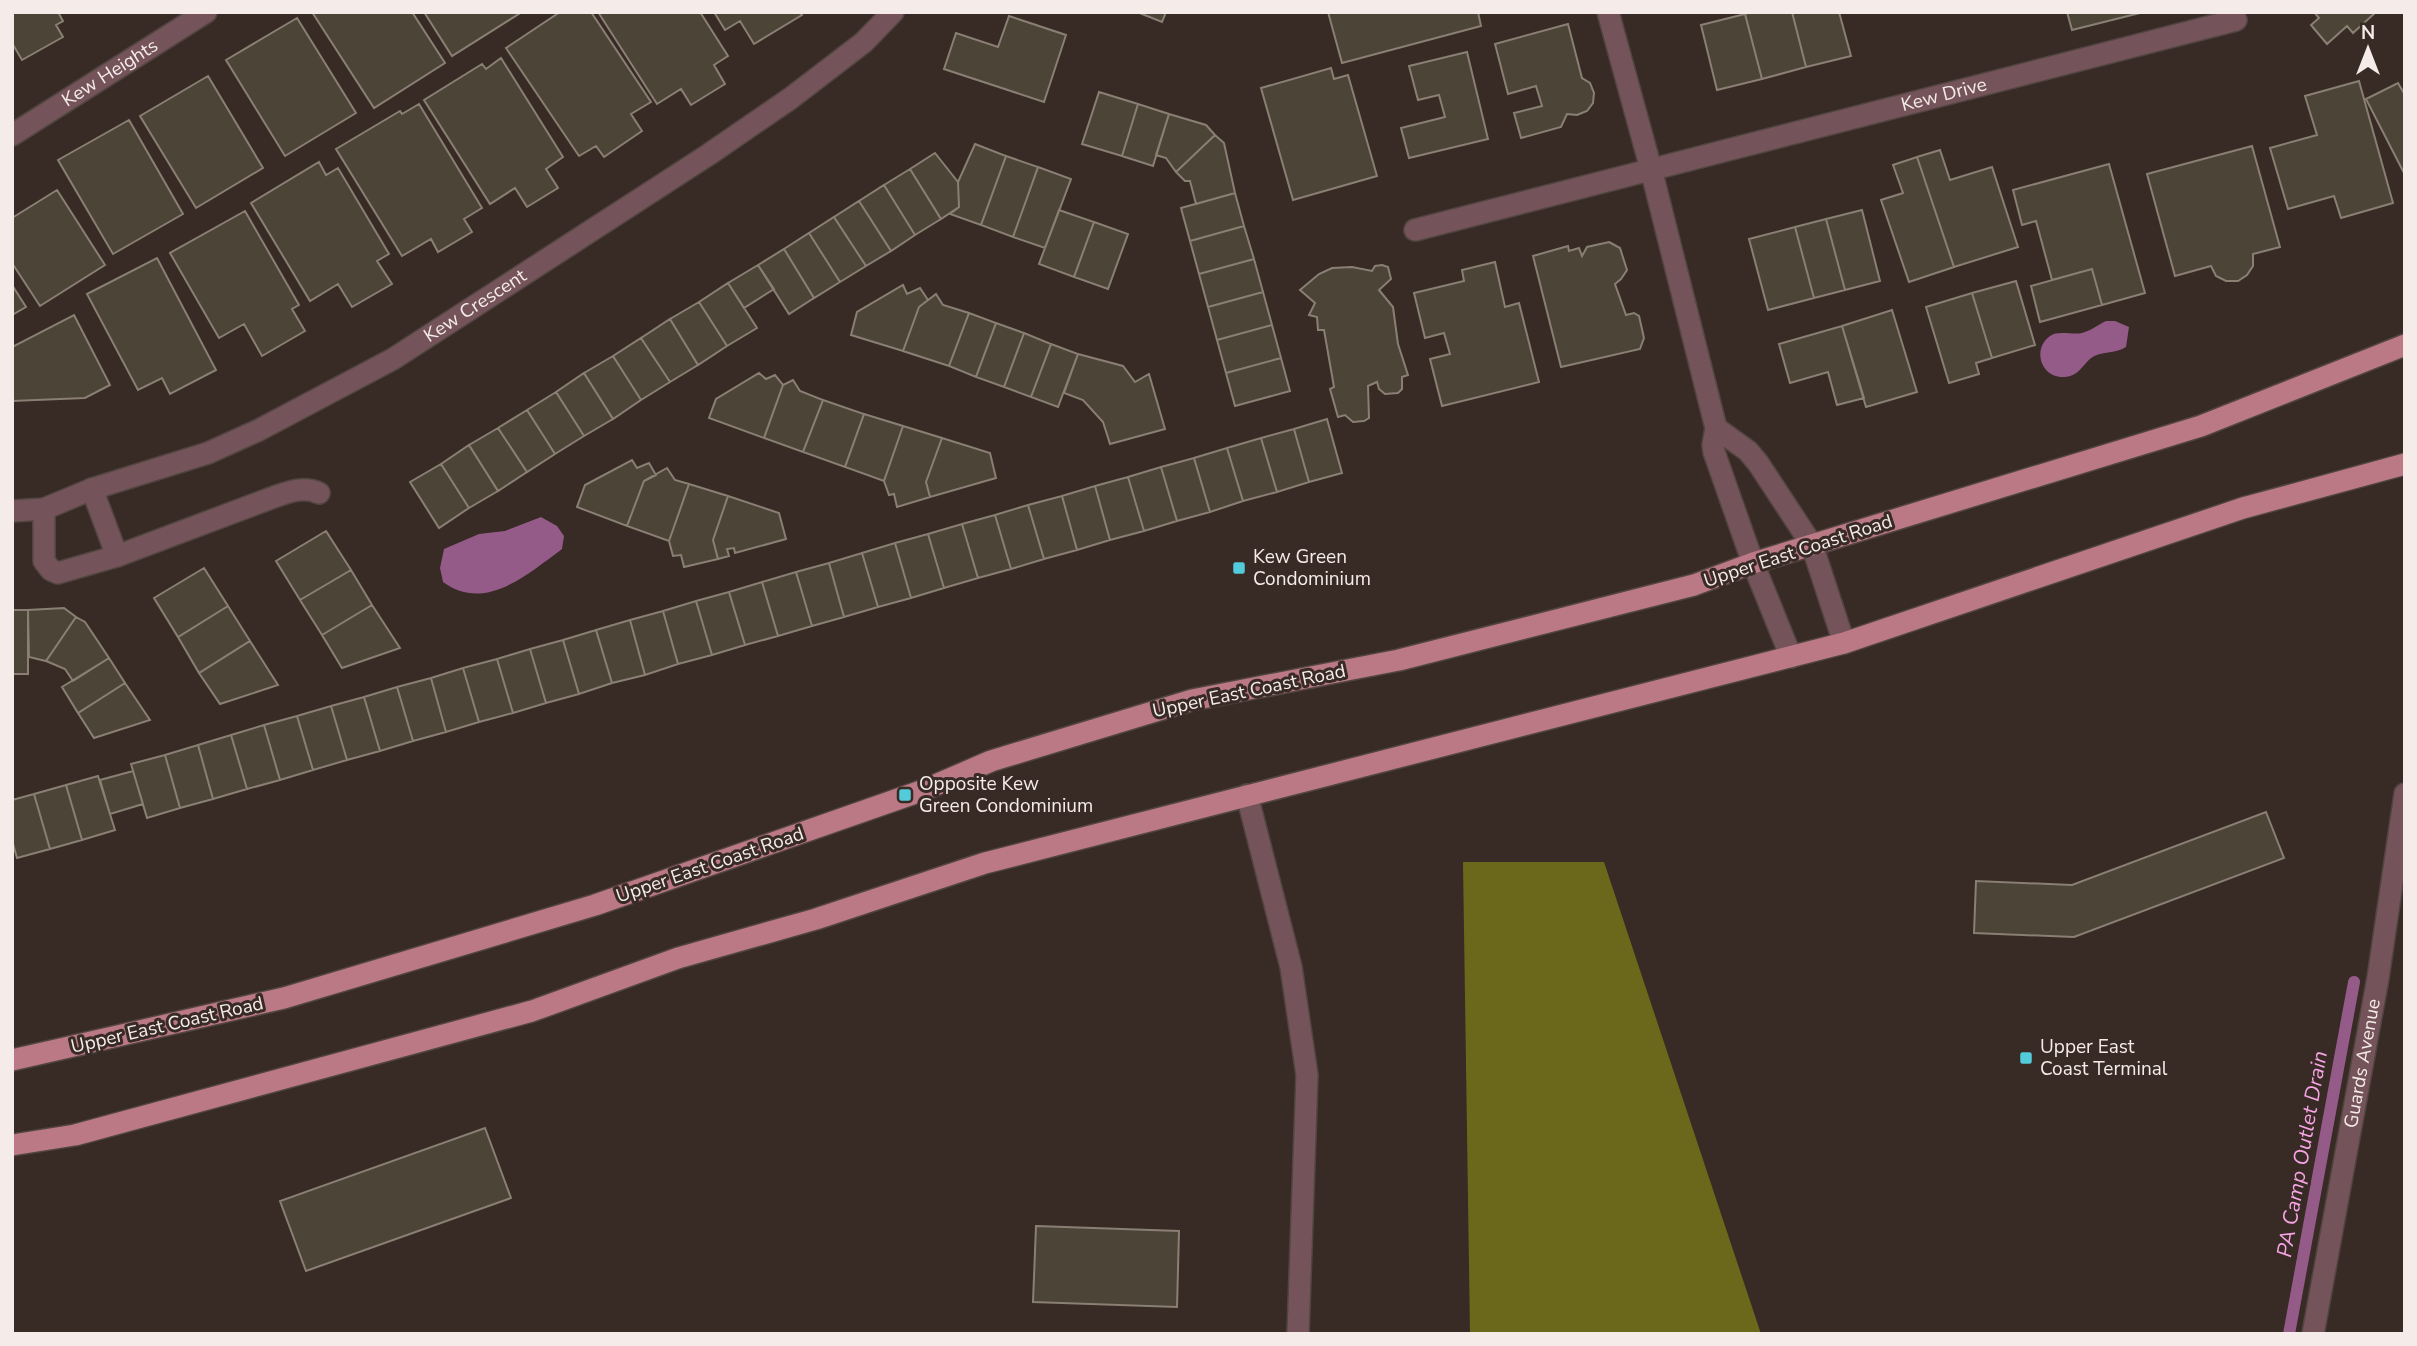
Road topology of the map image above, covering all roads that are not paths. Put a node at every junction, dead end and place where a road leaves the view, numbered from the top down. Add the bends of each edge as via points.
1 (206, 12) edge
2 (893, 12) edge
3 (1608, 12) edge
4 (2236, 20) dead end
5 (12, 135) edge
6 (1651, 169) junction
7 (1415, 230) dead end
8 (2405, 345) edge
9 (1716, 428) junction
10 (2405, 464) edge
11 (92, 489) junction
12 (318, 493) dead end
13 (44, 509) junction
14 (12, 511) edge
15 (1812, 545) junction
16 (117, 555) junction
17 (1753, 562) junction
18 (1844, 643) junction
19 (1791, 657) junction
20 (2405, 794) edge
21 (1247, 795) junction
22 (12, 1060) edge
23 (12, 1145) edge
24 (1298, 1334) edge
25 (2313, 1334) edge

1 - 5 street, Kew Heights
2 - 11 street, Kew Crescent via 864,42 791,98 393,359 208,453
3 - 6 street
4 - 6 street, Kew Drive
6 - 7 street, Kew Drive
6 - 9 street
8 - 15 main road, Upper East Coast Road via 2201,426
9 - 15 street via 1748,450
9 - 17 street via 1714,452
10 - 18 main road via 2243,508
11 - 13 street, Kew Crescent
11 - 16 street
12 - 16 street via 299,489
13 - 14 street, Kew Crescent
13 - 16 street via 44,561 51,570 58,573
15 - 17 main road, Upper East Coast Road
15 - 18 street
17 - 19 street
17 - 22 main road, Upper East Coast Road via 1694,585 1399,660 1192,700 991,761 924,790 595,905 284,998
18 - 19 main road
19 - 21 main road
20 - 25 street, Guards Avenue via 2378,978
21 - 23 main road via 985,863 816,919 678,958 532,1011 75,1135
21 - 24 street via 1291,967 1307,1075

